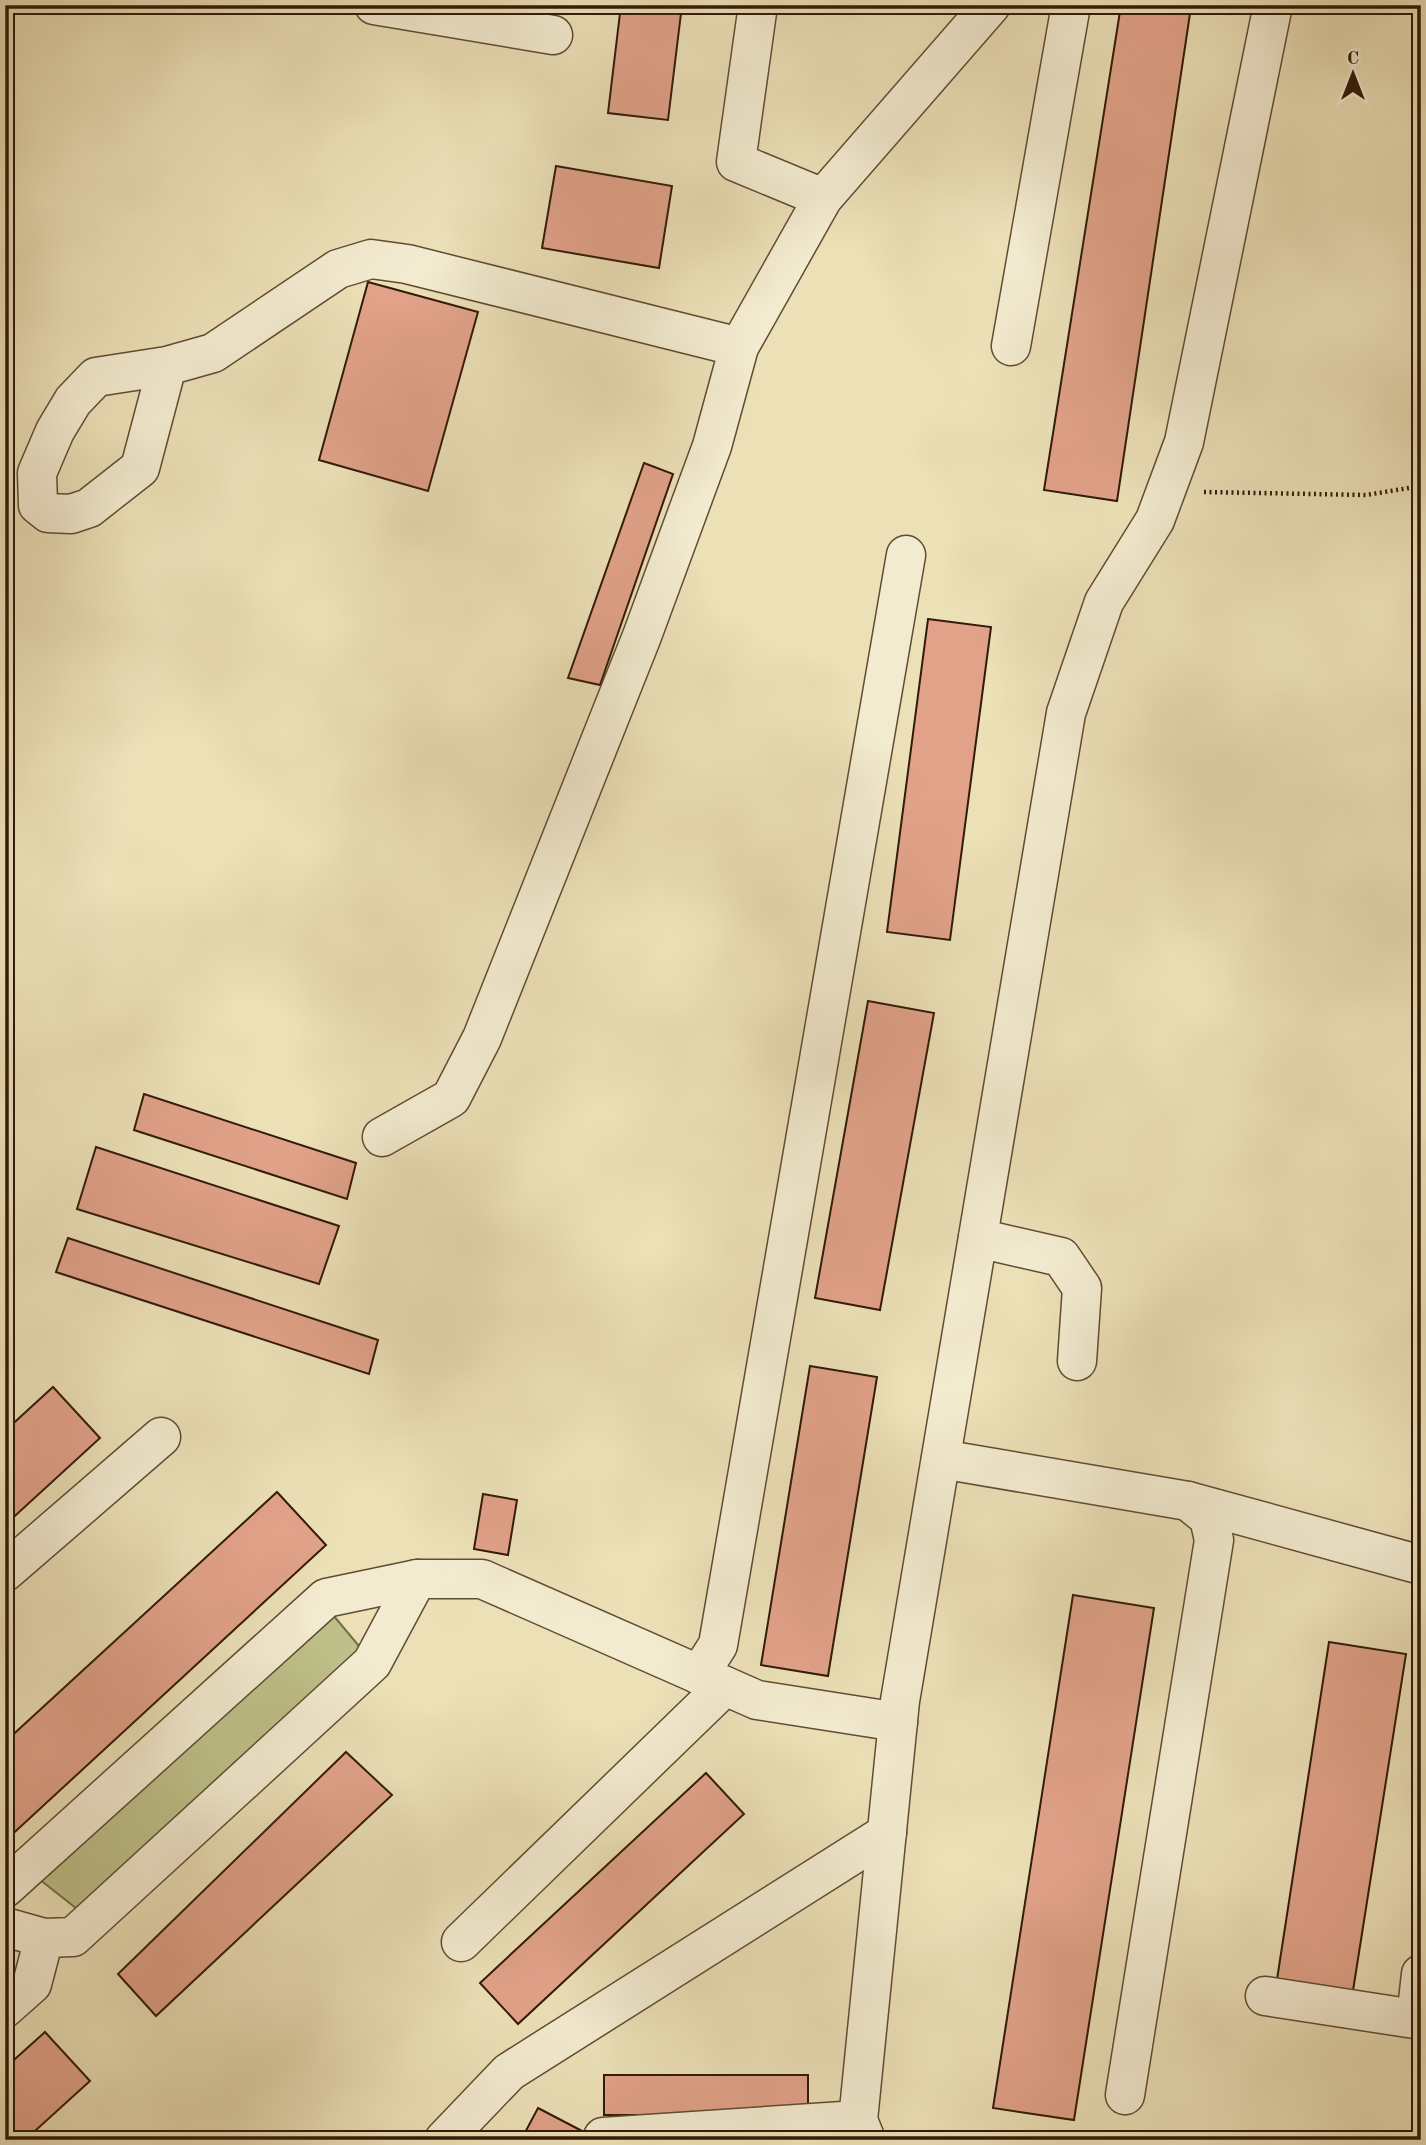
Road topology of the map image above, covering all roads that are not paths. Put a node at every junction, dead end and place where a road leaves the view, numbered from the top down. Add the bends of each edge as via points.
1 (374, 5) edge
2 (758, 5) edge
3 (991, 5) edge
4 (1071, 5) edge
5 (1273, 5) edge
6 (553, 36) dead end
7 (823, 198) junction
8 (1011, 346) dead end
9 (739, 347) junction
10 (167, 366) dead end
11 (906, 555) dead end
12 (382, 1138) dead end
13 (978, 1238) junction
14 (1077, 1361) dead end
15 (161, 1437) dead end
16 (941, 1459) junction
17 (1188, 1501) junction
18 (1421, 1565) edge
19 (5, 1572) edge
20 (417, 1579) junction
21 (712, 1681) junction
22 (898, 1722) junction
23 (887, 1833) junction
24 (5, 1888) edge
25 (5, 1927) edge
26 (44, 1938) junction
27 (461, 1942) dead end
28 (1421, 1974) edge
29 (1265, 1996) dead end
30 (5, 2008) edge
31 (1418, 2020) edge
32 (1125, 2095) dead end
33 (862, 2130) edge
34 (732, 2134) edge
35 (444, 2140) edge
36 (602, 2140) edge

1 - 6 street
2 - 7 street via 736,162
3 - 7 street
4 - 8 street
5 - 13 street via 1184,442 1155,520 1104,602 1066,713
7 - 9 street
9 - 10 street via 407,264 371,259 338,269 213,353
9 - 12 street via 712,446 647,624 482,1038 451,1098
11 - 21 street
13 - 14 street via 1061,1257 1082,1287
13 - 16 street
15 - 19 street
16 - 17 street
16 - 22 street
17 - 18 street
17 - 32 street via 1209,1518 1214,1540
20 - 21 street via 482,1579
20 - 24 street via 326,1598
20 - 26 street via 372,1663 74,1937
21 - 22 street via 757,1700
21 - 27 street
22 - 23 street
23 - 33 street
23 - 35 street via 509,2072
25 - 26 street
26 - 30 street via 32,1984
28 - 31 street
29 - 31 street
33 - 34 street
34 - 36 street

